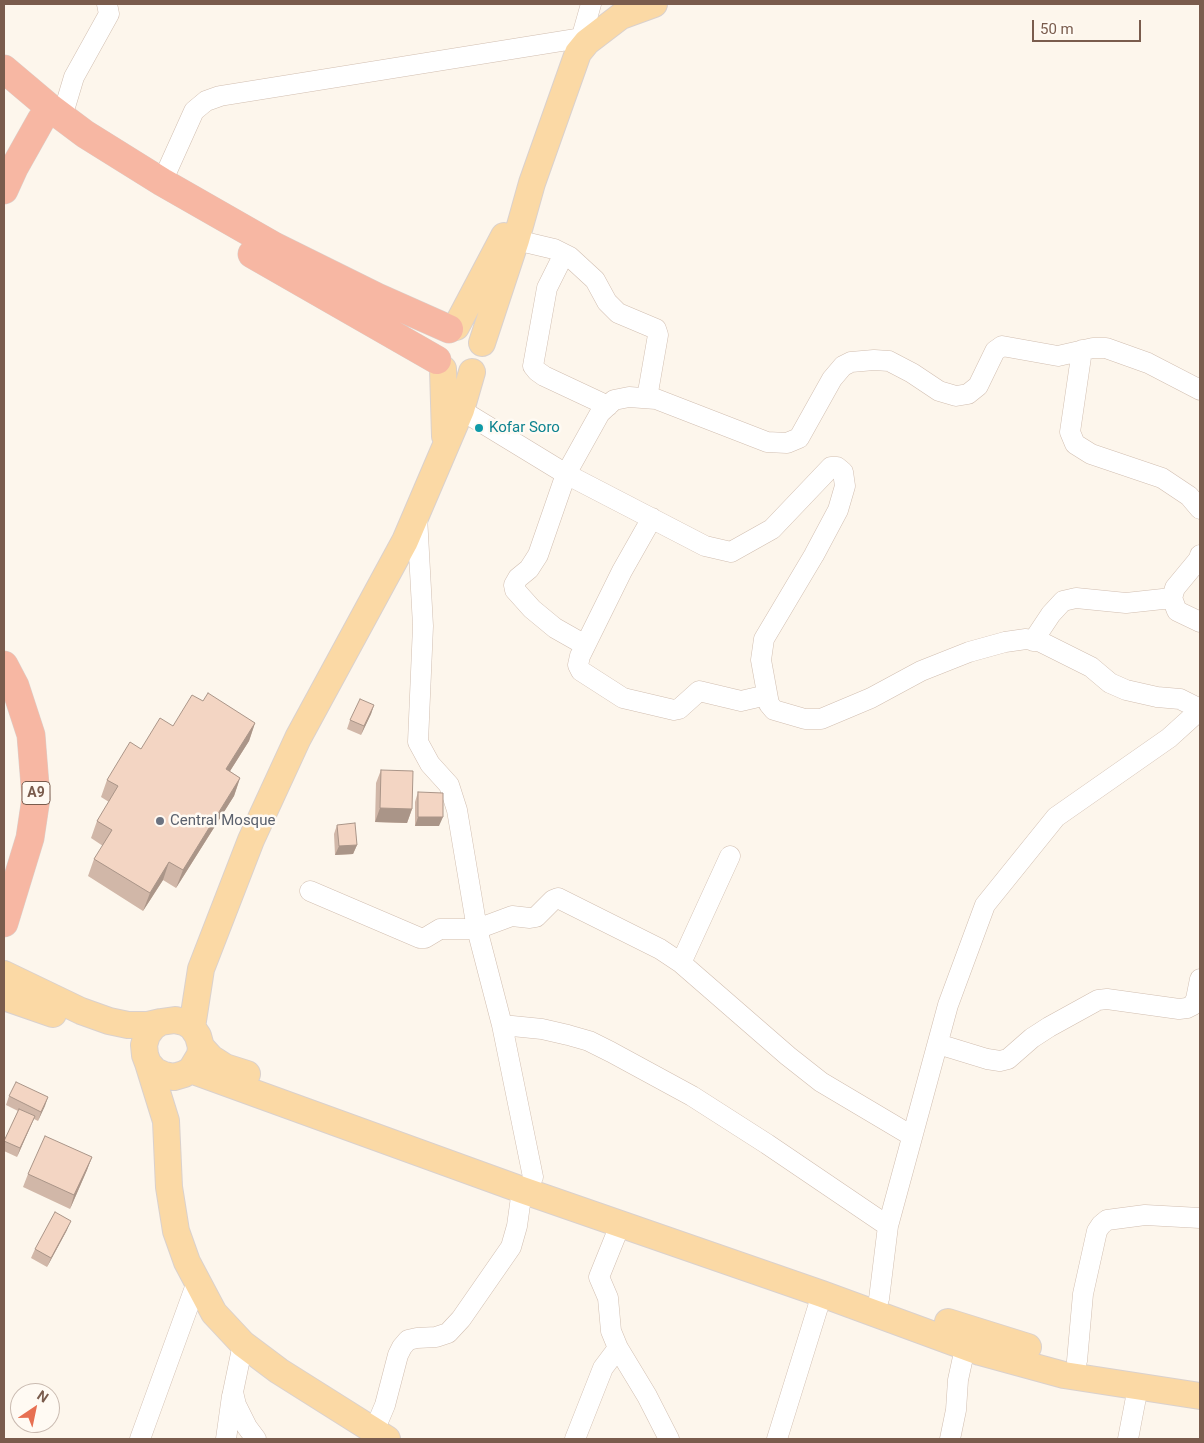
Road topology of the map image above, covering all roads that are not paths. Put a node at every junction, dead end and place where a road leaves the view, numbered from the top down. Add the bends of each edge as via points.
1 (107, 4) edge
2 (591, 4) edge
3 (654, 4) edge
4 (580, 46) junction
5 (4, 69) edge
6 (4, 90) edge
7 (51, 115) junction
8 (162, 182) junction
9 (532, 183) junction
10 (4, 190) edge
11 (516, 240) junction
12 (564, 254) junction
13 (452, 328) junction
14 (482, 343) junction
15 (1082, 350) junction
16 (440, 365) junction
17 (472, 372) junction
18 (1200, 390) edge
19 (647, 398) junction
20 (608, 406) junction
21 (461, 410) junction
22 (446, 445) junction
23 (566, 474) junction
24 (1200, 509) edge
25 (417, 514) junction
26 (652, 518) junction
27 (1200, 555) edge
28 (1172, 598) junction
29 (1200, 622) edge
30 (1033, 640) junction
31 (585, 645) junction
32 (4, 664) edge
33 (768, 694) junction
34 (1200, 710) edge
35 (730, 856) dead end
36 (310, 891) dead end
37 (4, 924) edge
38 (477, 928) junction
39 (681, 963) junction
40 (201, 969) junction
41 (4, 974) edge
42 (1200, 979) edge
43 (4, 997) edge
44 (164, 1021) junction
45 (502, 1025) junction
46 (938, 1044) junction
47 (192, 1055) junction
48 (146, 1059) junction
49 (166, 1121) junction
50 (912, 1136) junction
51 (528, 1184) junction
52 (1200, 1218) edge
53 (620, 1225) junction
54 (888, 1226) junction
55 (197, 1282) junction
56 (822, 1294) junction
57 (879, 1299) junction
58 (974, 1341) junction
59 (243, 1344) junction
60 (618, 1348) junction
61 (1077, 1361) junction
62 (1200, 1380) edge
63 (1138, 1387) junction
64 (233, 1392) junction
65 (1200, 1396) edge
66 (381, 1435) edge
67 (140, 1439) edge
68 (226, 1439) edge
69 (256, 1439) edge
70 (576, 1439) edge
71 (669, 1439) edge
72 (778, 1439) edge
73 (950, 1439) edge
74 (1128, 1439) edge

1 - 7 street via 109,14
2 - 4 street
3 - 4 main road via 621,16
4 - 8 street via 220,96 206,101 194,111
4 - 9 main road
5 - 7 highway
6 - 7 highway
7 - 8 highway
7 - 10 highway via 14,168
7 - 16 highway via 140,188
8 - 13 highway via 274,246 377,297
9 - 11 main road
9 - 13 main road
11 - 12 street
11 - 14 main road
12 - 19 street via 595,280 607,302 618,313 656,329 658,335
12 - 20 street via 547,288 533,366 544,376
13 - 14 main road via 472,331
13 - 16 main road via 436,343 435,352
14 - 17 main road via 482,359
15 - 18 street via 1106,348 1148,363
15 - 19 street via 1058,356 1002,346 995,351 978,386 968,394 956,396 939,391 889,362 851,362 832,379 799,438 786,443 767,442
15 - 24 street via 1070,432 1075,444 1090,454 1162,478 1189,496
16 - 17 main road via 452,374
16 - 22 main road
17 - 21 main road
19 - 20 street via 614,400
20 - 23 street via 600,413
21 - 22 main road
21 - 23 street
22 - 25 main road
23 - 26 street
23 - 31 street via 538,555 514,586 532,609 555,628
25 - 38 street via 423,626 418,742 430,764 449,785 457,810
25 - 40 main road via 405,542 298,738 251,840
26 - 31 street
26 - 33 street via 704,546 731,552 772,528 831,467 843,472 845,486 838,510 764,639 761,660
27 - 28 street via 1175,588
28 - 29 street via 1177,610
28 - 30 street via 1126,603 1076,598 1063,601
30 - 33 street via 1005,642 970,652 821,718 805,719 774,710 769,704
30 - 34 street via 1091,667 1110,683 1126,690 1180,699
31 - 33 street via 578,666 581,671 623,698 674,710 699,691 741,701
32 - 37 highway, A9 via 31,735 36,798 30,838
34 - 46 street via 1169,738 1056,817 985,905 948,1005
35 - 39 street
36 - 38 street via 420,938 440,930
38 - 39 street via 512,916 536,917 558,898 660,949
38 - 45 street
39 - 50 street via 821,1082
40 - 44 main road
40 - 47 main road
41 - 44 main road via 109,1021 148,1025
42 - 46 street via 1196,1000 1188,1008 1098,1000 1049,1027 1008,1059 1000,1061
43 - 48 main road via 121,1041
44 - 47 main road via 184,1022
44 - 48 main road via 147,1035 144,1045
45 - 51 street
45 - 54 street via 589,1041 643,1068 767,1144
46 - 50 street
47 - 48 main road via 174,1077 155,1071
47 - 49 main road
47 - 51 main road
48 - 49 main road
49 - 55 main road via 169,1188 176,1231
50 - 54 street
51 - 53 main road
51 - 57 main road via 573,1192
51 - 66 street via 511,1247 461,1319 448,1333 408,1340 402,1347 385,1404
52 - 61 street via 1145,1215 1107,1220 1101,1225 1083,1294
53 - 56 main road
53 - 60 street via 599,1278 608,1298 611,1331
54 - 57 street
55 - 59 main road via 214,1313
55 - 67 street
56 - 58 main road
56 - 72 street
57 - 58 main road
58 - 61 main road
58 - 63 main road via 1064,1375
58 - 73 street via 958,1380
59 - 64 street
59 - 66 main road via 279,1371
60 - 70 street via 604,1368
60 - 71 street
61 - 62 main road
63 - 65 main road
63 - 74 street
64 - 68 street
64 - 69 street via 236,1405

